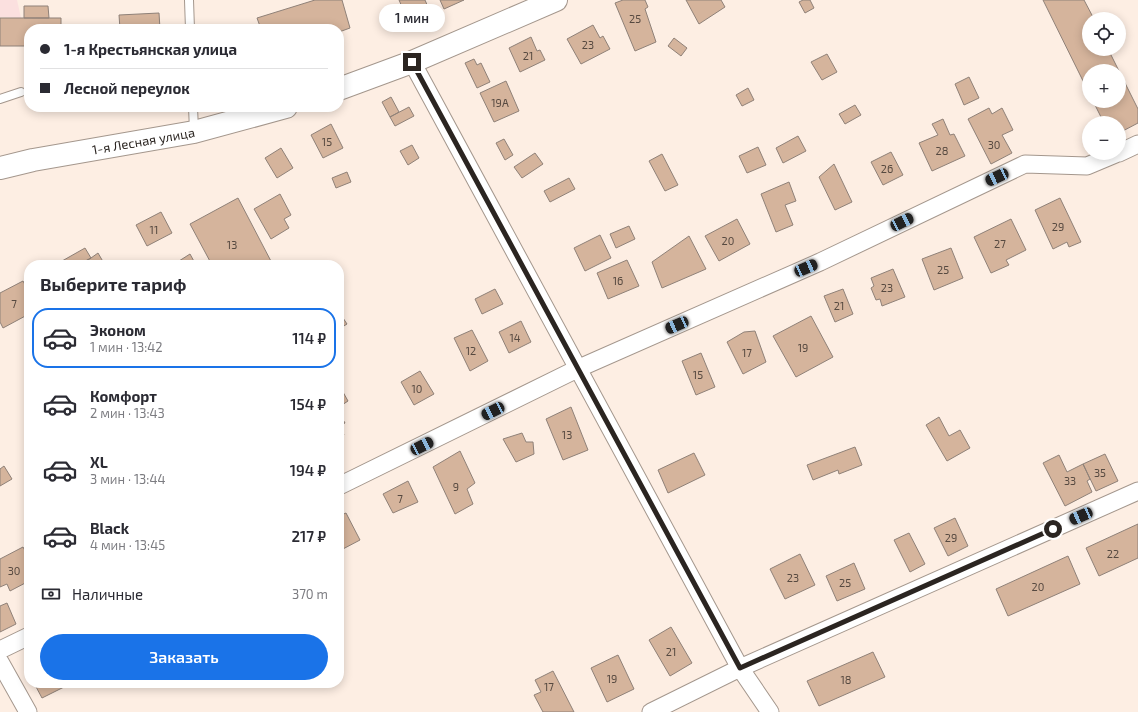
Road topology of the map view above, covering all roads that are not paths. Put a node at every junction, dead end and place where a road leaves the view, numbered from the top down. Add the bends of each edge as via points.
1 (188, 0) edge
2 (556, 0) edge
3 (190, 24) edge
4 (412, 62) junction
5 (344, 87) edge
6 (21, 92) dead end
7 (0, 99) edge
8 (193, 112) edge
9 (268, 112) edge
10 (194, 132) junction
11 (1138, 144) edge
12 (1126, 150) edge
13 (1102, 160) edge
14 (0, 166) edge
15 (577, 369) junction
16 (344, 484) edge
17 (1138, 491) edge
18 (24, 638) edge
19 (0, 650) edge
20 (0, 662) edge
21 (740, 668) junction
22 (28, 712) edge
23 (651, 712) edge
24 (770, 712) edge

1 - 3 lane
2 - 4 main road
4 - 5 main road
4 - 15 street
6 - 7 lane
8 - 10 lane
9 - 10 main road, 1-я Лесная улица
10 - 14 main road, 1-я Лесная улица
11 - 12 street
13 - 15 street via 1087,166 1025,164 820,262
15 - 16 street
15 - 21 street
17 - 21 street
18 - 19 street
20 - 22 street
21 - 23 street
21 - 24 street

